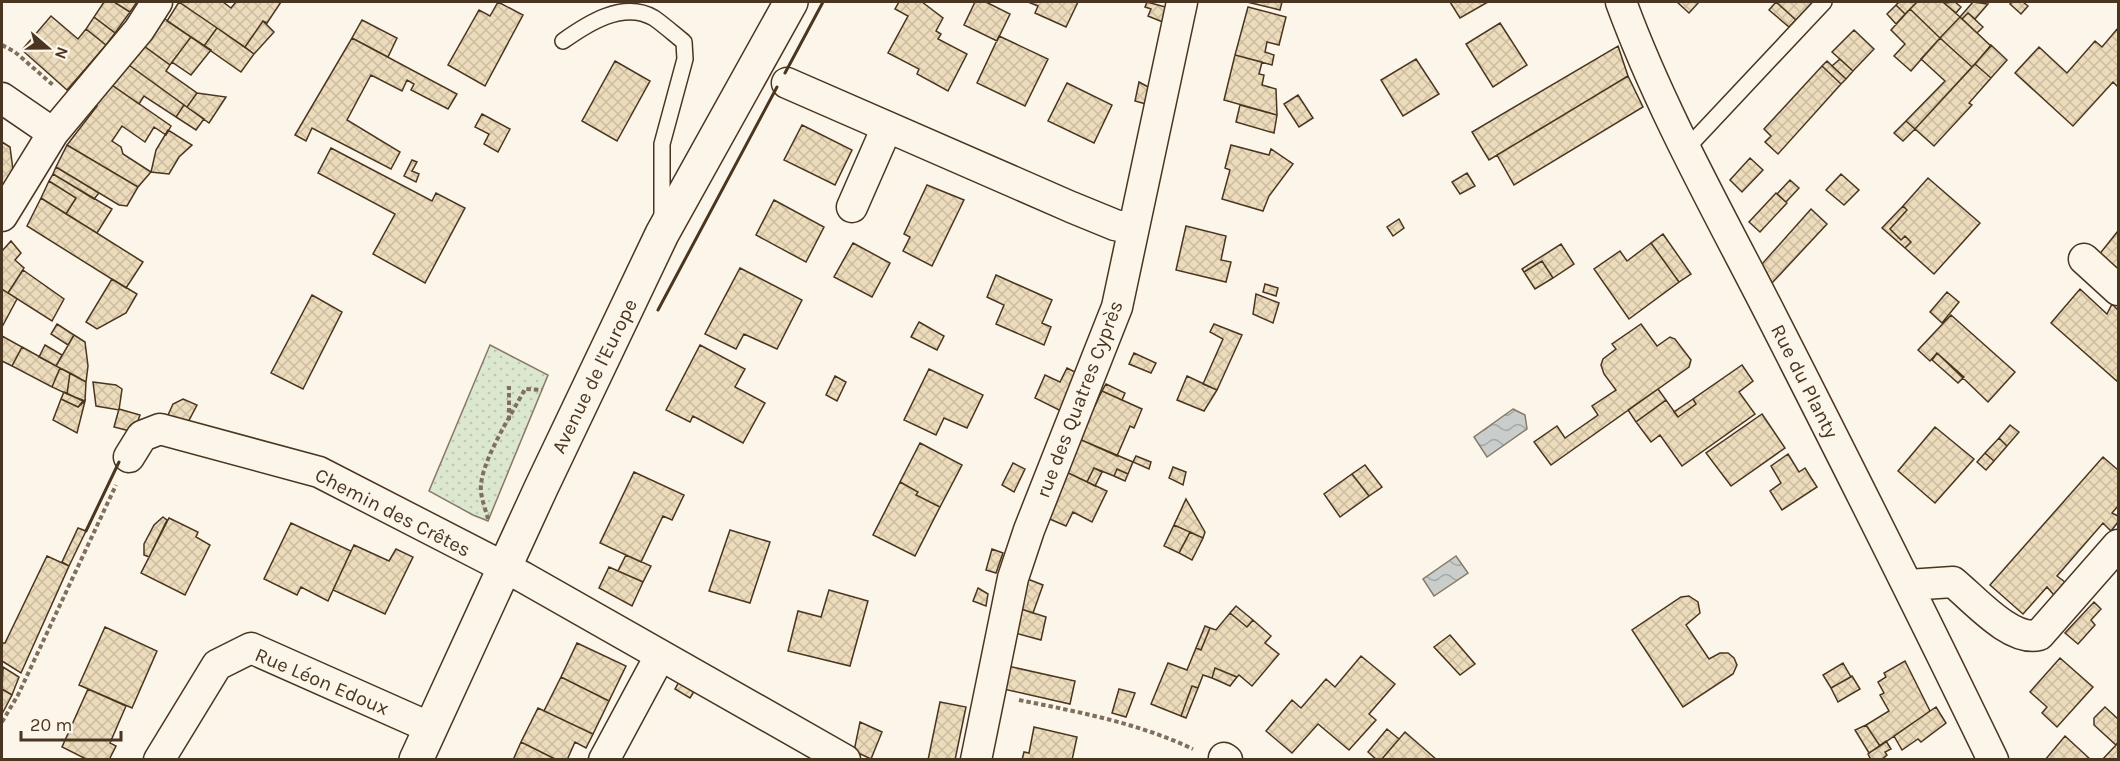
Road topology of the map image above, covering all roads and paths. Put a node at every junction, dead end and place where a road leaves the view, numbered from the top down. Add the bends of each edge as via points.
1 (157, 2) edge
2 (791, 2) edge
3 (1182, 2) edge
4 (1621, 2) edge
5 (1824, 2) edge
6 (563, 41) dead end
7 (2, 45) edge
8 (45, 78) dead end
9 (787, 83) dead end
10 (2, 98) edge
11 (887, 127) junction
12 (53, 133) junction
13 (1686, 148) junction
14 (852, 207) dead end
15 (2, 216) edge
16 (1133, 229) junction
17 (662, 234) junction
18 (2084, 259) dead end
19 (2118, 290) edge
20 (509, 386) dead end
21 (542, 390) dead end
22 (509, 420) junction
23 (129, 457) joint
24 (488, 520) dead end
25 (2118, 544) edge
26 (504, 568) junction
27 (1908, 585) junction
28 (660, 656) junction
29 (989, 694) junction
30 (2, 722) edge
31 (431, 728) junction
32 (1225, 758) edge
33 (159, 759) edge
34 (416, 759) edge
35 (604, 759) edge
36 (845, 759) edge
37 (976, 759) edge
38 (1993, 759) edge

1 - 12 street via 139,30
2 - 17 main road, Avenue de l'Europe
3 - 16 street, rue des Quatres Cyprès
4 - 13 street, Rue du Planty
5 - 13 lane
6 - 17 lane via 593,20 626,10 652,16 684,42 685,59 662,144
7 - 8 path
9 - 11 street
10 - 12 street
11 - 14 street
11 - 16 street via 1115,225
12 - 15 street
13 - 27 street, Rue du Planty
16 - 29 street, rue des Quatres Cyprès via 1117,307 1013,578
17 - 26 main road, Avenue de l'Europe
18 - 19 street
20 - 22 path
21 - 22 path via 525,389
22 - 24 path via 483,472 481,491
23 - 26 street, Chemin des Crêtes via 142,436 160,429 319,472
23 - 30 path
25 - 27 street via 2039,635 2028,638 2002,624 1953,582
26 - 28 street, Chemin des Crêtes
26 - 31 main road, Avenue de l'Europe
27 - 38 street, Rue du Planty
28 - 35 street
28 - 36 street, Chemin des Crêtes
29 - 32 path via 1116,720
29 - 37 street, rue des Quatres Cyprès
31 - 33 street, Rue Léon Edoux via 251,648 217,665
31 - 34 main road, Avenue de l'Europe

